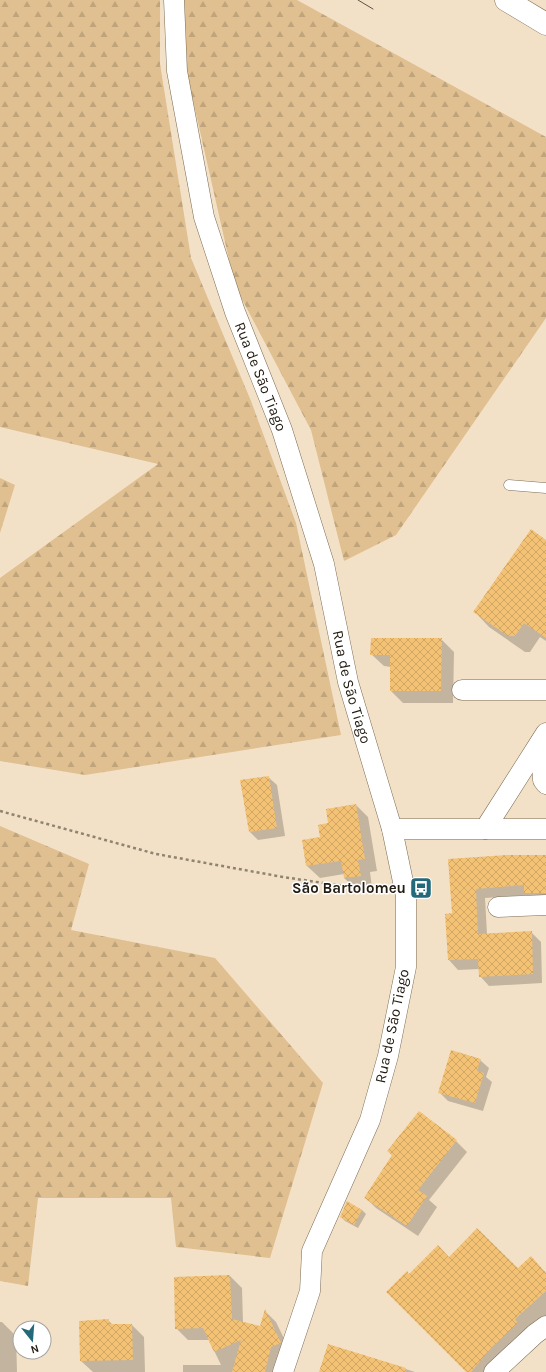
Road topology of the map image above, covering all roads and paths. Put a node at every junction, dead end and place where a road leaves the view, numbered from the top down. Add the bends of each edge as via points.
1 (174, 0) edge
2 (506, 0) edge
3 (546, 24) edge
4 (509, 485) dead end
5 (546, 488) edge
6 (462, 690) dead end
7 (546, 690) edge
8 (543, 737) edge
9 (546, 784) edge
10 (0, 811) edge
11 (392, 829) junction
12 (546, 829) edge
13 (485, 830) junction
14 (406, 896) junction
15 (546, 905) edge
16 (498, 907) dead end
17 (546, 1326) edge
18 (283, 1372) edge
19 (494, 1372) edge

1 - 11 street, Rua de São Tiago via 177,71 204,217 235,312 285,437 324,564 348,682
2 - 3 main road
4 - 5 lane
6 - 7 street
8 - 9 street via 543,780
8 - 13 street
10 - 14 path via 156,854
11 - 13 street
11 - 14 street, Rua de São Tiago
12 - 13 street
14 - 18 street, Rua de São Tiago via 406,967 388,1056 370,1120 312,1251 310,1292
15 - 16 street
17 - 19 street

